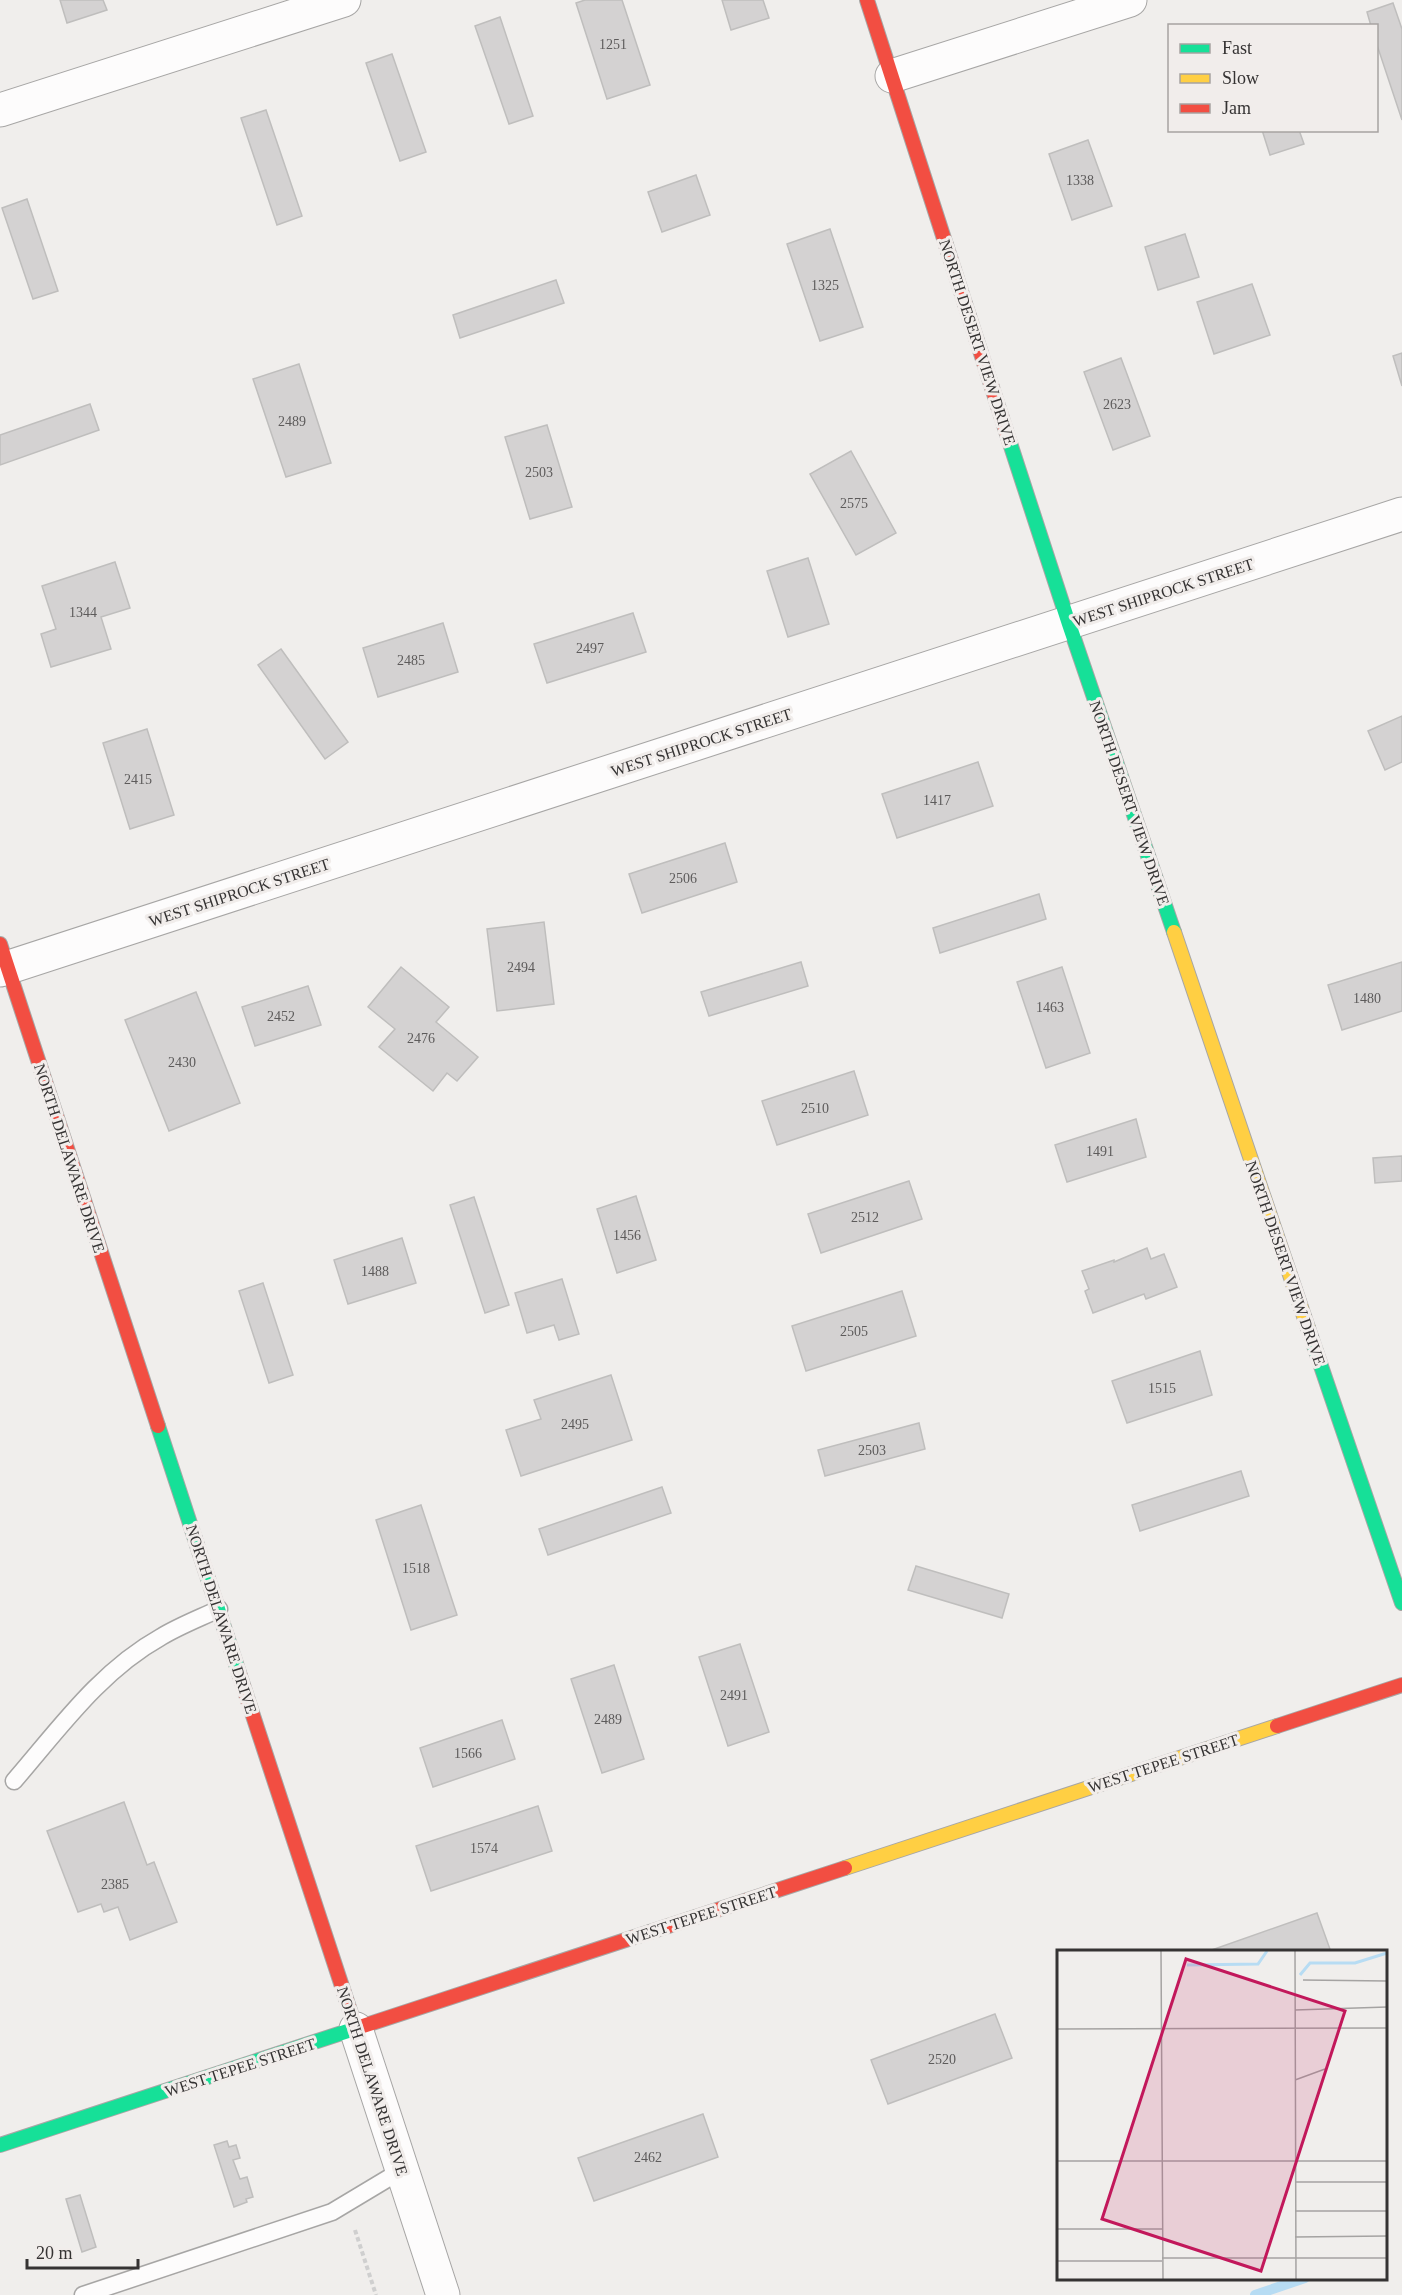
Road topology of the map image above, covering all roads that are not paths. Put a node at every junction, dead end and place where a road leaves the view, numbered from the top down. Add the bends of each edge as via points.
1 (344, 0) edge
2 (867, 0) edge
3 (1130, 0) edge
4 (892, 76) junction
5 (0, 110) edge
6 (1402, 514) edge
7 (1069, 624) junction
8 (2, 961) edge
9 (1402, 1603) edge
10 (219, 1609) junction
11 (1402, 1684) edge
12 (14, 1780) dead end
13 (356, 2029) junction
14 (0, 2145) edge
15 (402, 2170) junction
16 (82, 2295) edge
17 (443, 2295) edge

1 - 5 street
2 - 4 street, NORTH DESERT VIEW DRIVE
3 - 4 street
4 - 7 street, NORTH DESERT VIEW DRIVE
6 - 7 street, WEST SHIPROCK STREET
7 - 8 street, WEST SHIPROCK STREET
7 - 9 street, NORTH DESERT VIEW DRIVE
8 - 10 street, NORTH DELAWARE DRIVE
10 - 12 lane via 160,1637 100,1683
10 - 13 street, NORTH DELAWARE DRIVE
11 - 13 street, WEST TEPEE STREET
13 - 14 street, WEST TEPEE STREET
13 - 15 street, NORTH DELAWARE DRIVE
15 - 16 lane via 332,2212
15 - 17 street, NORTH DELAWARE DRIVE

